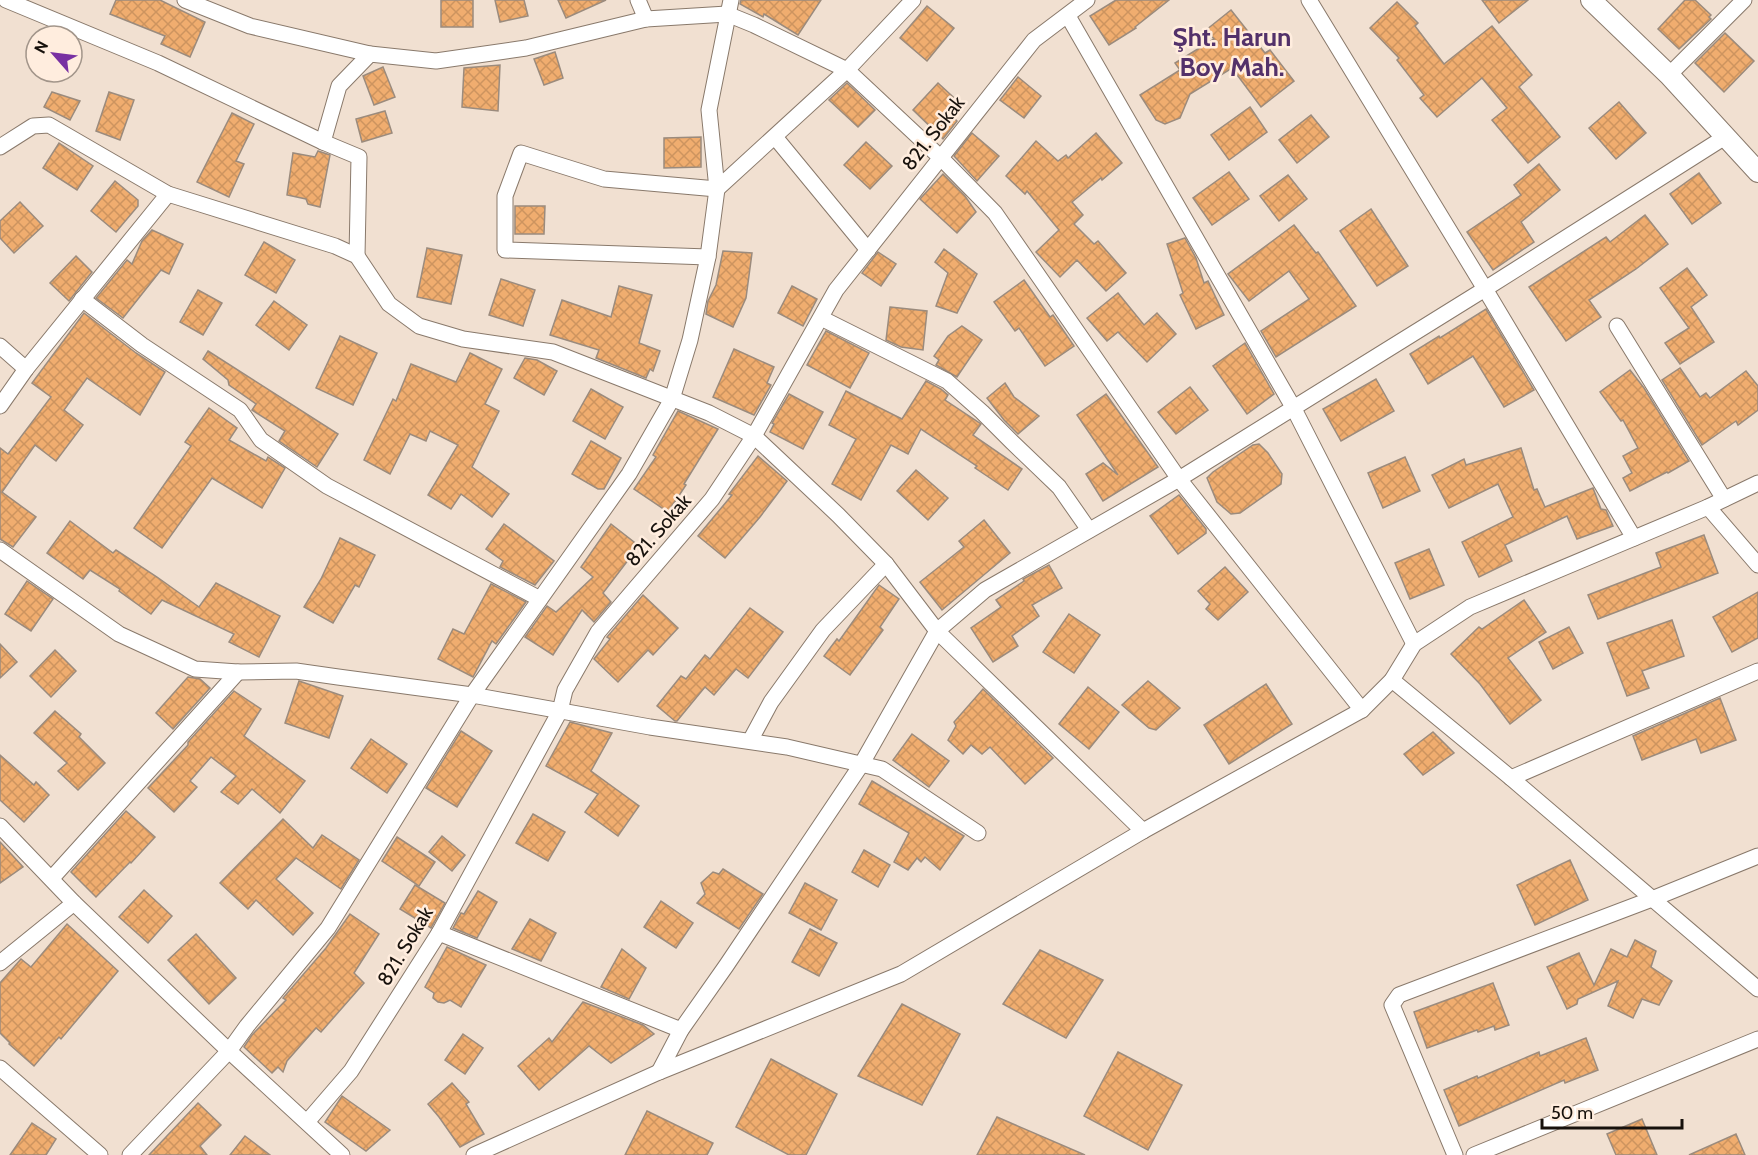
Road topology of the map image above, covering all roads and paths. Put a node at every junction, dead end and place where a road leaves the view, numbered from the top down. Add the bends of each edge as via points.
1 (6, 0) edge
2 (185, 0) edge
3 (638, 0) edge
4 (913, 0) edge
5 (1087, 0) edge
6 (1309, 0) edge
7 (1591, 0) edge
8 (1744, 0) edge
9 (729, 7) edge
10 (1068, 16) junction
11 (646, 19) junction
12 (370, 54) junction
13 (847, 70) junction
14 (1669, 75) junction
15 (775, 137) junction
16 (1725, 137) junction
17 (323, 142) junction
18 (0, 147) edge
19 (940, 157) junction
20 (1758, 172) edge
21 (717, 189) junction
22 (168, 194) junction
23 (868, 250) junction
24 (357, 256) junction
25 (708, 257) junction
26 (1485, 289) junction
27 (82, 299) junction
28 (821, 318) junction
29 (1617, 326) dead end
30 (0, 346) edge
31 (26, 369) junction
32 (672, 399) junction
33 (0, 406) edge
34 (1293, 407) junction
35 (754, 436) junction
36 (1179, 479) junction
37 (1758, 483) edge
38 (1724, 499) junction
39 (1708, 507) junction
40 (1089, 530) junction
41 (1634, 538) junction
42 (0, 550) edge
43 (886, 564) junction
44 (1758, 565) edge
45 (540, 599) junction
46 (937, 631) junction
47 (1414, 644) junction
48 (1758, 670) edge
49 (238, 672) junction
50 (1392, 680) junction
51 (472, 694) junction
52 (1362, 710) junction
53 (560, 711) junction
54 (750, 741) junction
55 (861, 765) junction
56 (1511, 778) junction
57 (0, 826) edge
58 (1143, 831) junction
59 (978, 833) dead end
60 (1758, 856) edge
61 (52, 878) junction
62 (1652, 899) junction
63 (74, 903) junction
64 (439, 933) junction
65 (0, 963) edge
66 (1758, 989) edge
67 (681, 1030) junction
68 (1758, 1039) edge
69 (230, 1051) junction
70 (0, 1068) edge
71 (659, 1072) junction
72 (307, 1122) junction
73 (100, 1155) edge
74 (130, 1155) edge
75 (342, 1155) edge
76 (474, 1155) edge
77 (1455, 1155) edge
78 (1474, 1155) edge

1 - 17 street via 158,63
2 - 12 street via 250,26
3 - 11 street
4 - 13 street
5 - 10 street, 821. Sokak
6 - 26 street
7 - 14 street
8 - 14 street
9 - 11 street
9 - 13 street via 754,25
9 - 21 street via 709,110
10 - 19 street, 821. Sokak via 1034,40
10 - 34 street
11 - 12 street via 526,48 436,61
12 - 17 street via 339,86
13 - 15 street
13 - 19 street
14 - 16 street
15 - 21 street
15 - 23 street
16 - 20 street
16 - 26 street
17 - 24 street via 359,157
18 - 22 street via 33,126 49,125
19 - 23 street, 821. Sokak
19 - 36 street via 995,213
21 - 25 street
21 - 25 street via 603,179 521,153 505,196 505,250
22 - 24 street
22 - 27 street
23 - 28 street, 821. Sokak via 836,290
24 - 32 street via 389,304 419,326 463,339 553,352
25 - 32 street
26 - 34 street
26 - 41 street
27 - 31 street
27 - 45 street via 142,345 240,410 261,440 327,486
28 - 35 street, 821. Sokak
28 - 40 street via 947,381 1059,487
29 - 38 street
30 - 31 street
31 - 33 street
32 - 35 street
32 - 45 street via 629,474
34 - 36 street
34 - 47 street
35 - 43 street
35 - 53 street, 821. Sokak via 712,499 598,632 565,690
36 - 40 street
36 - 52 street
37 - 38 street
38 - 39 street
39 - 41 street
39 - 44 street
40 - 46 street via 985,590
41 - 47 street via 1470,608
42 - 49 street via 119,634 195,669
43 - 46 street
43 - 54 street via 824,630 771,702
45 - 51 street
46 - 55 street
46 - 58 street
47 - 50 street
48 - 56 street
49 - 51 street via 296,671
49 - 61 street
50 - 52 street
50 - 56 street
51 - 53 street
51 - 69 street via 328,928
52 - 58 street
53 - 54 street
53 - 64 street, 821. Sokak
54 - 55 street
55 - 59 street via 882,769
55 - 67 street
56 - 62 street
57 - 61 street
58 - 71 street via 901,974
60 - 62 street
61 - 63 street
62 - 66 street
62 - 77 street via 1400,995 1392,1005
63 - 65 street
63 - 69 street
64 - 67 street
64 - 72 street, 821. Sokak via 351,1071
67 - 71 street
68 - 78 street
69 - 72 street
69 - 74 street
70 - 73 street
71 - 76 street
72 - 75 street

